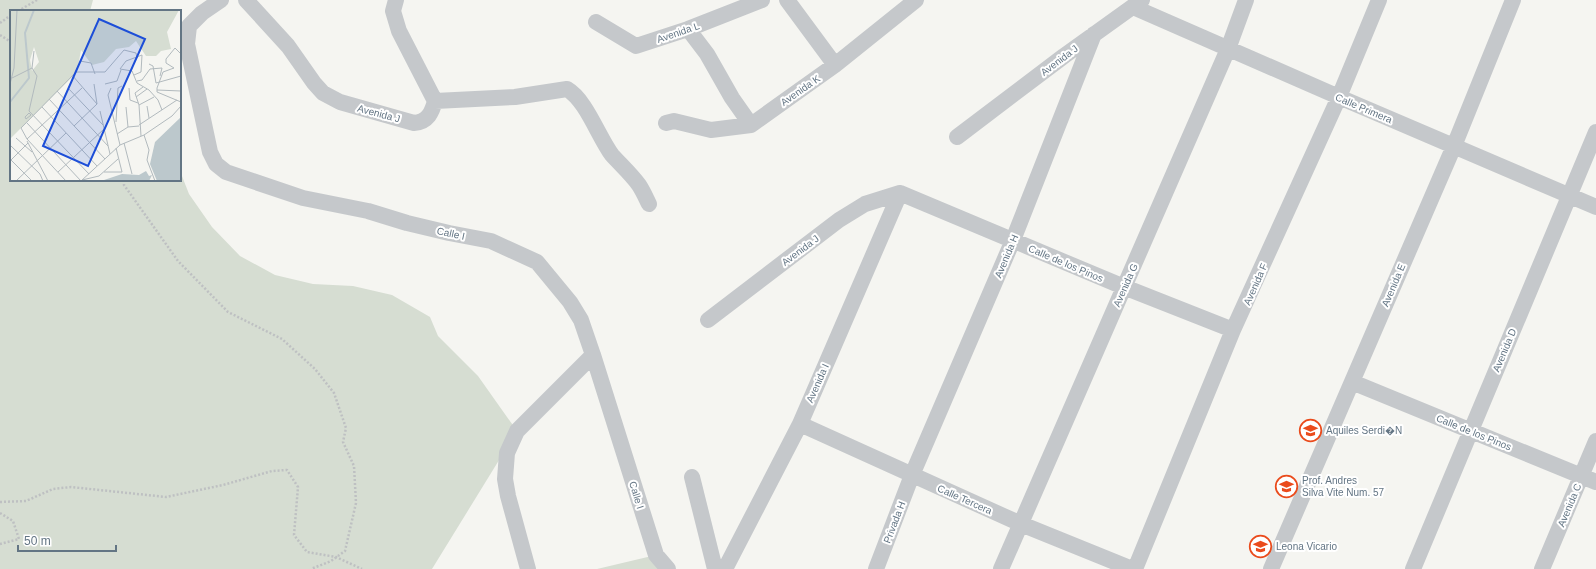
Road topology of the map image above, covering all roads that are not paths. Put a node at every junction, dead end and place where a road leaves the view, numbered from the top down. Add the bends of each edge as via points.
1 (220, 0) edge
2 (246, 0) edge
3 (396, 0) edge
4 (762, 0) edge
5 (787, 0) edge
6 (916, 0) edge
7 (1246, 0) edge
8 (1379, 0) edge
9 (1513, 0) edge
10 (1137, 3) edge
11 (596, 22) dead end
12 (688, 29) junction
13 (1094, 34) junction
14 (1228, 49) junction
15 (835, 65) junction
16 (1339, 97) junction
17 (435, 101) junction
18 (666, 123) dead end
19 (751, 124) junction
20 (1596, 132) edge
21 (958, 136) dead end
22 (1454, 146) junction
23 (900, 194) junction
24 (1569, 195) junction
25 (649, 204) dead end
26 (1596, 207) edge
27 (1013, 240) junction
28 (1124, 288) junction
29 (708, 320) dead end
30 (1233, 330) junction
31 (593, 355) junction
32 (1352, 382) junction
33 (800, 424) junction
34 (1471, 430) junction
35 (1596, 441) edge
36 (912, 475) junction
37 (1581, 476) junction
38 (692, 478) dead end
39 (1596, 482) edge
40 (1021, 524) junction
41 (528, 569) edge
42 (668, 569) edge
43 (715, 569) edge
44 (725, 569) edge
45 (876, 569) edge
46 (1001, 569) edge
47 (1134, 569) edge
48 (1271, 569) edge
49 (1413, 569) edge
50 (1542, 569) edge

1 - 31 street, Calle I via 189,26 187,44 210,152 216,164 226,172 286,193 368,211 442,232 491,241 536,262 570,302 581,320
2 - 17 street, Avenida J via 288,46 323,93 340,102 414,123 431,114
3 - 17 street via 393,11 399,31
4 - 12 street, Avenida L
5 - 15 street
6 - 15 street, Avenida K
7 - 14 street, Avenida G
8 - 16 street, Avenida F
9 - 22 street, Avenida E
10 - 13 street, Avenida J
10 - 14 street, Calle Primera
11 - 12 street, Avenida L via 636,46
12 - 19 street via 707,54 732,98
13 - 21 street, Avenida J
13 - 27 street, Avenida H
14 - 16 street, Calle Primera
14 - 28 street, Avenida G
15 - 19 street, Avenida K
16 - 22 street, Calle Primera
16 - 30 street, Avenida F
17 - 25 street via 515,97 567,89 574,93 583,105 612,154 640,187
18 - 19 street, Avenida K via 674,121 711,130
20 - 24 street, Avenida D
22 - 24 street, Calle Primera
22 - 32 street, Avenida E
23 - 27 street, Calle de los Pinos
23 - 29 street, Avenida J via 865,204 839,220
23 - 33 street, Avenida I
24 - 26 street, Calle Primera
24 - 34 street, Avenida D
27 - 28 street, Calle de los Pinos
27 - 36 street, Avenida H
28 - 30 street, Calle de los Pinos
28 - 40 street, Avenida G
30 - 47 street, Avenida F
31 - 41 street via 517,431 507,453 505,479 508,496
31 - 42 street, Calle I via 656,555
32 - 34 street, Calle de los Pinos
32 - 48 street, Avenida E
33 - 36 street, Calle Tercera
33 - 44 street, Avenida I
34 - 37 street, Calle de los Pinos
34 - 49 street, Avenida D
35 - 37 street, Avenida C
36 - 40 street, Calle Tercera
36 - 45 street, Privada H
37 - 39 street, Calle de los Pinos
37 - 50 street, Avenida C
38 - 43 street
40 - 46 street, Avenida G
40 - 47 street, Calle Tercera

